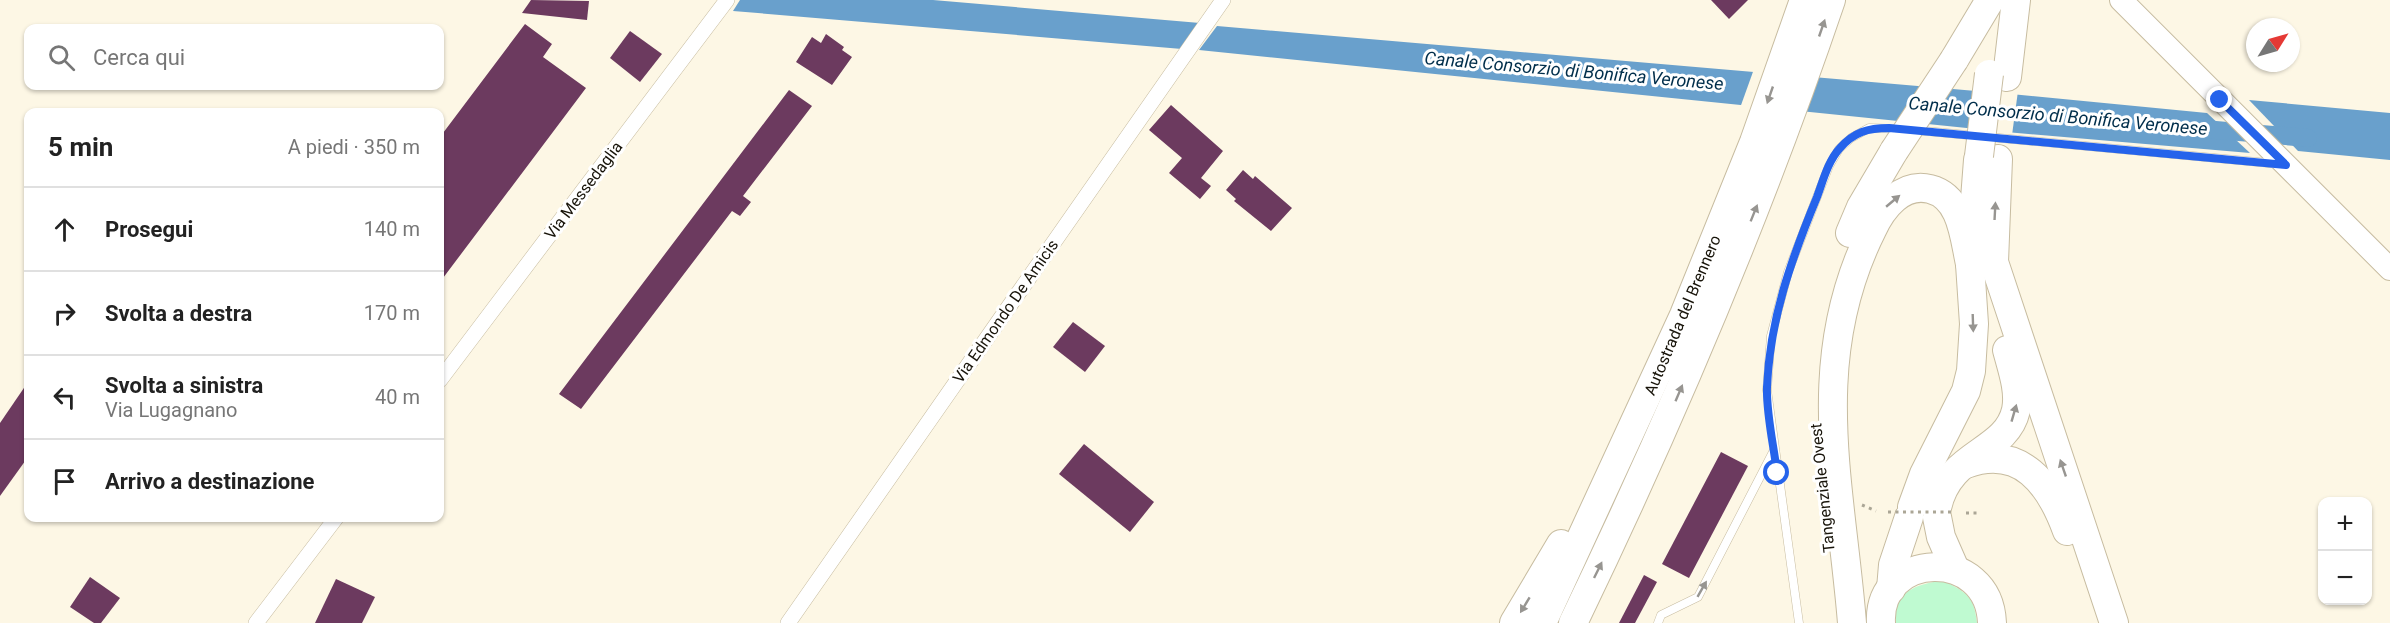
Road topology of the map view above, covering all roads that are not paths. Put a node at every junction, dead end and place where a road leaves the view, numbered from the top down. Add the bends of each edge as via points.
1 (727, 0) edge
2 (1223, 0) edge
3 (1804, 0) edge
4 (1831, 0) edge
5 (1990, 0) edge
6 (1999, 0) edge
7 (2016, 0) edge
8 (2121, 0) edge
9 (1800, 52) junction
10 (1998, 75) junction
11 (1766, 146) junction
12 (2283, 161) junction
13 (1982, 263) junction
14 (2390, 269) edge
15 (1684, 315) junction
16 (444, 375) edge
17 (1774, 449) junction
18 (1959, 467) junction
19 (1923, 512) junction
20 (333, 522) edge
21 (1955, 569) junction
22 (1891, 589) junction
23 (256, 623) edge
24 (788, 623) edge
25 (1514, 623) edge
26 (1542, 623) edge
27 (1573, 623) edge
28 (1658, 623) edge
29 (1799, 623) edge
30 (1836, 623) edge
31 (1852, 623) edge
32 (1881, 623) edge
33 (1992, 623) edge
34 (2098, 623) edge
35 (2114, 623) edge

1 - 16 street, Via Messedaglia
2 - 24 street, Via Edmondo De Amicis
3 - 9 highway, Autostrada del Brennero
9 -> 4 highway, Autostrada del Brennero
5 - 30 highway, Tangenziale Ovest, bridge via 1862,207 1845,245 1821,331 1815,376 1816,461
6 - 10 highway
7 - 10 highway
8 - 12 main road
9 - 11 highway, Autostrada del Brennero
10 - 13 highway
11 - 15 highway, Autostrada del Brennero
27 -> 11 highway, Autostrada del Brennero via 1640,485 1714,312
12 - 14 main road
12 - 17 lane via 1889,128 1869,128 1851,138 1839,149 1825,176 1788,272 1771,336 1767,390
18 -> 13 highway via 1999,438 2016,409 2017,396
13 -> 19 highway via 1971,371 1966,391 1924,474
31 -> 13 highway via 1832,437 1832,394 1839,324 1856,268 1879,214 1888,203 1911,189 1924,188 1935,190 1954,206
35 -> 13 highway
15 -> 25 highway via 1627,412 1593,486
15 - 26 highway, Autostrada del Brennero
28 -> 17 lane via 1661,615 1698,597
17 - 29 lane
18 - 19 highway
18 - 34 highway via 1981,458 2009,459 2035,475 2047,488 2065,525
19 - 21 highway via 1941,537
19 - 22 highway via 1896,554
20 - 23 street
21 - 22 highway via 1926,567 1913,571
21 - 33 highway via 1983,592
22 - 32 highway via 1884,602

